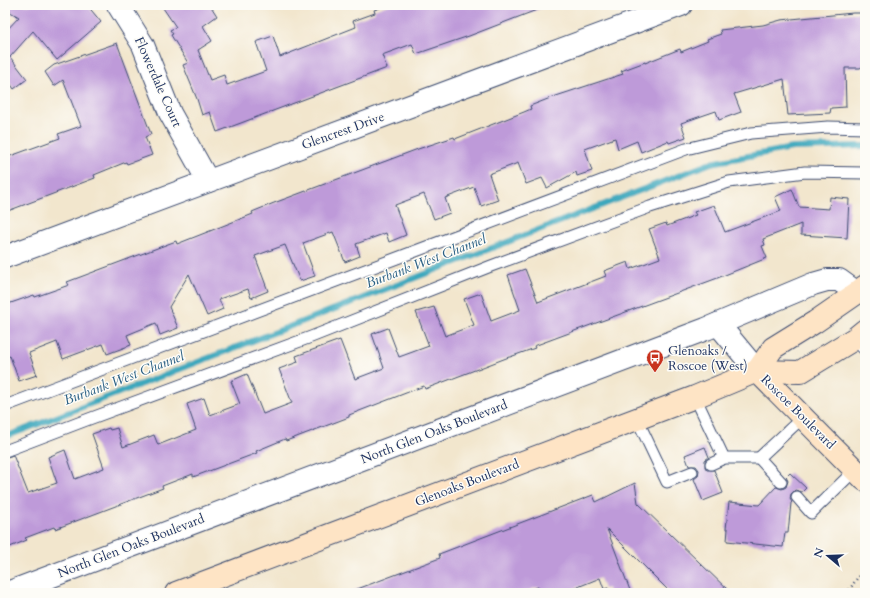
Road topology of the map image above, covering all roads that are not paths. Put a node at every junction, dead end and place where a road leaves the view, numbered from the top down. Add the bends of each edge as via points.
1 (118, 5) edge
2 (681, 5) edge
3 (865, 128) edge
4 (865, 173) edge
5 (208, 181) junction
6 (5, 257) edge
7 (861, 290) edge
8 (718, 324) junction
9 (861, 340) edge
10 (757, 370) junction
11 (695, 397) junction
12 (5, 406) edge
13 (803, 417) junction
14 (637, 418) junction
15 (5, 451) edge
16 (724, 458) junction
17 (759, 458) junction
18 (712, 464) dead end
19 (692, 472) dead end
20 (860, 475) edge
21 (781, 482) dead end
22 (797, 497) dead end
23 (7, 593) edge
24 (176, 593) edge

1 - 5 street, Flowerdale Court via 143,44 170,113
2 - 5 street, Glencrest Drive
3 - 12 lane via 751,133 686,149
4 - 15 lane via 805,172 729,182 650,206 311,337
5 - 6 street, Glencrest Drive
7 - 8 street, North Glen Oaks Boulevard via 839,280 827,280
7 - 10 main road via 773,348
8 - 10 street, Roscoe Boulevard
8 - 23 street, North Glen Oaks Boulevard
9 - 10 main road, Glenoaks Boulevard via 800,372
10 - 11 main road, Glenoaks Boulevard
10 - 13 main road, Roscoe Boulevard
11 - 14 main road, Glenoaks Boulevard
11 - 16 lane
13 - 17 lane
13 - 20 main road, Roscoe Boulevard
14 - 19 lane via 668,482
14 - 24 main road, Glenoaks Boulevard
16 - 17 lane
16 - 18 lane
17 - 21 lane
20 - 22 lane via 811,513

